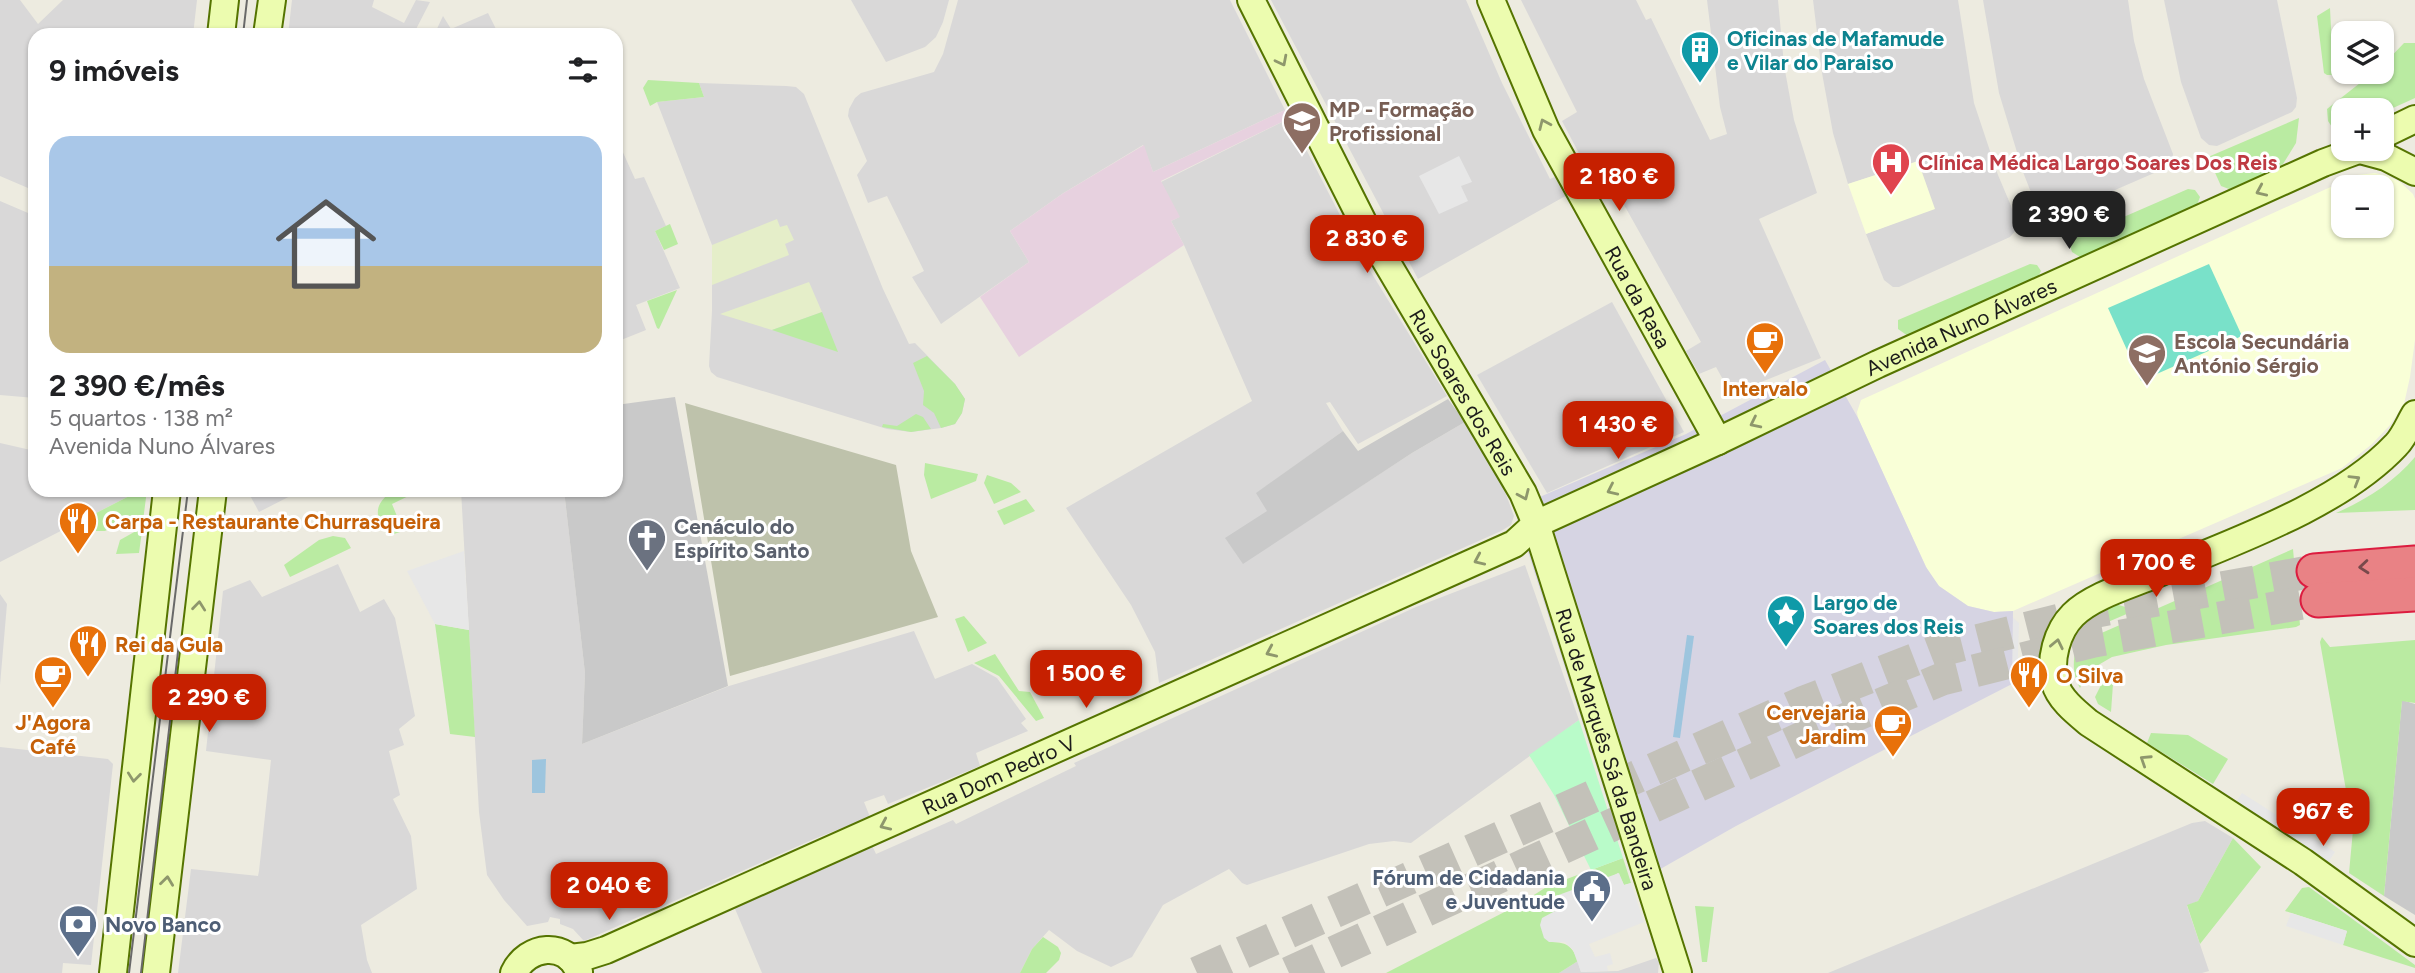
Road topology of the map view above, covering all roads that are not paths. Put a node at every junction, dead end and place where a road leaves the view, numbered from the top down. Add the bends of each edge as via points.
1 (225, 0) edge
2 (271, 0) edge
3 (1251, 0) edge
4 (1491, 0) edge
5 (222, 28) edge
6 (268, 28) edge
7 (2415, 119) edge
8 (2394, 129) edge
9 (2331, 160) edge
10 (2394, 161) edge
11 (2415, 172) edge
12 (2415, 414) edge
13 (1718, 441) junction
14 (166, 497) edge
15 (212, 497) edge
16 (1536, 524) junction
17 (2415, 563) edge
18 (2415, 594) edge
19 (2415, 943) edge
20 (575, 965) edge
21 (113, 973) edge
22 (156, 973) edge
23 (514, 973) edge
24 (1678, 973) edge

1 - 5 main road
2 - 6 main road
3 -> 16 main road, Rua Soares dos Reis via 1364,224 1518,482
13 -> 4 main road, Rua da Rasa via 1546,130
7 - 8 main road
9 -> 13 main road, Avenida Nuno Álvares via 1878,363
10 - 11 main road, Avenida Nuno Álvares
19 -> 12 main road via 2311,868 2089,723 2064,700 2055,685 2054,666 2057,636 2074,614 2104,596 2313,505 2367,473 2398,443
13 -> 16 main road, Avenida Nuno Álvares
14 -> 21 main road
22 -> 15 main road
16 -> 20 main road, Rua Dom Pedro V via 1514,544
16 - 24 main road, Rua de Marquês Sá da Bandeira
17 -> 18 highway via 2316,585
20 - 23 main road via 560,951 537,950

